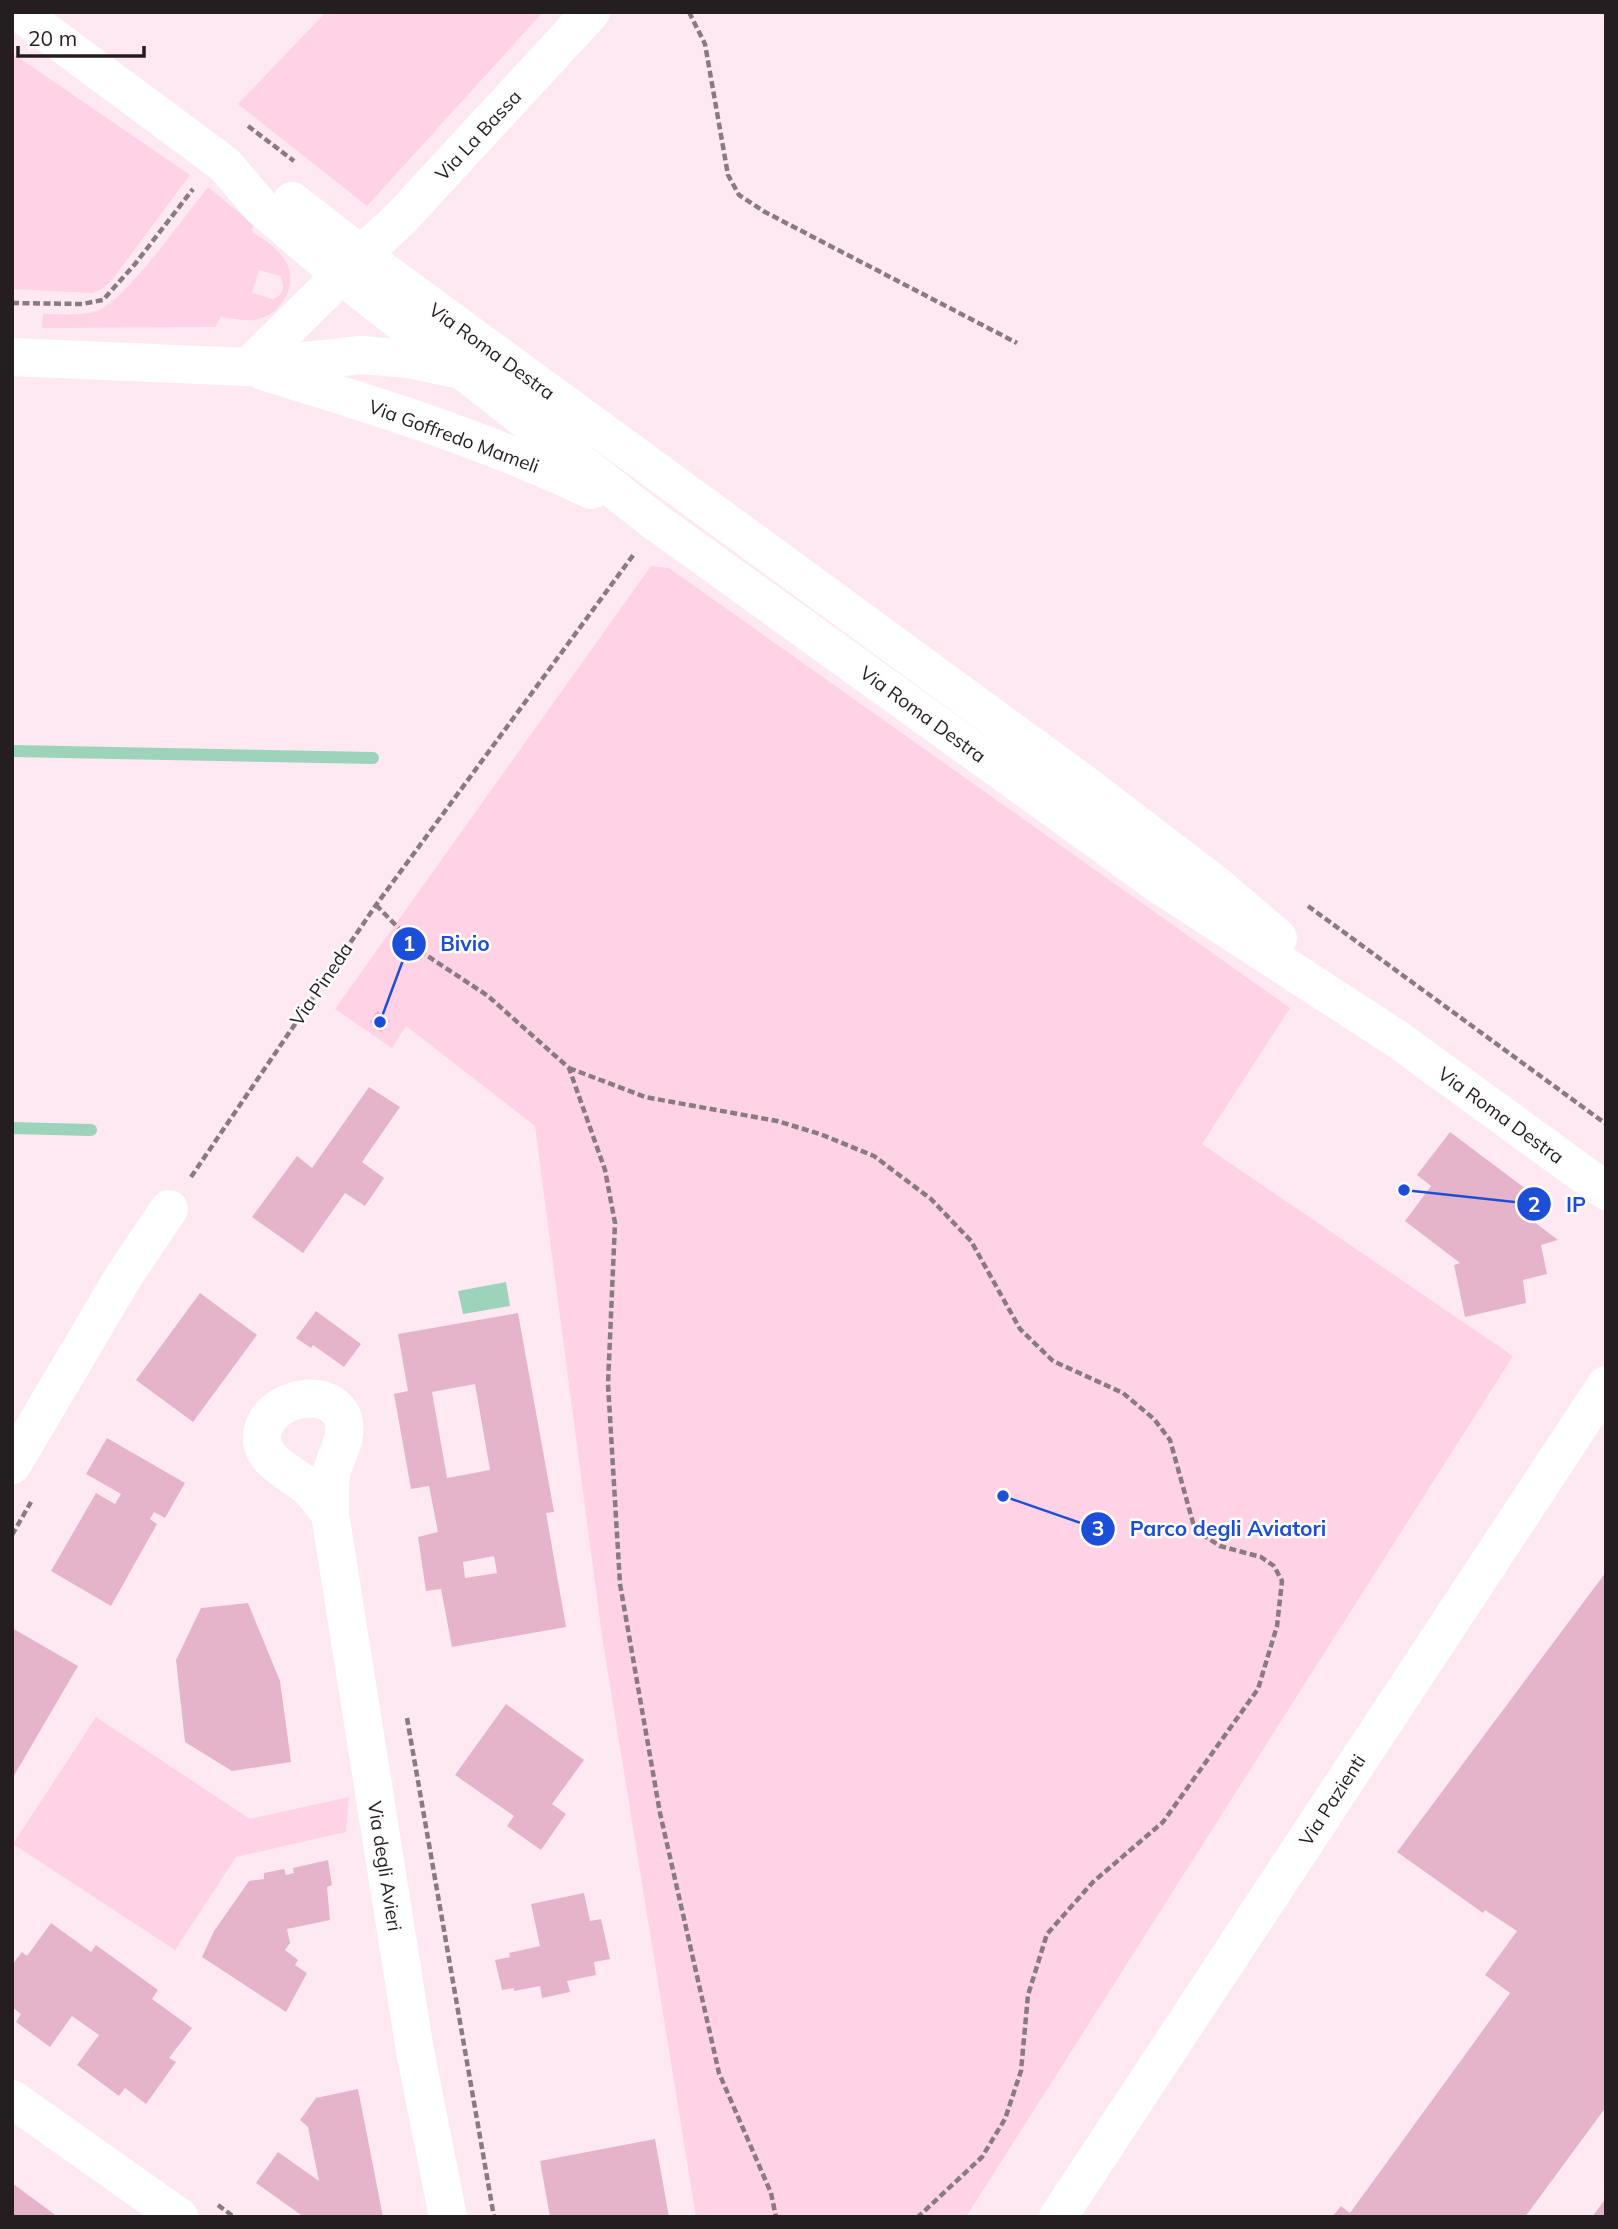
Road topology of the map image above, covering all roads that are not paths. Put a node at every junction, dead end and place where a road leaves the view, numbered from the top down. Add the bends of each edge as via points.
1 (19, 12) edge
2 (592, 12) edge
3 (351, 265) junction
4 (12, 357) edge
5 (248, 367) junction
6 (463, 371) junction
7 (653, 520) junction
8 (925, 668) junction
9 (1397, 1038) junction
10 (1606, 1191) edge
11 (169, 1209) road end
12 (1606, 1385) edge
13 (12, 1465) edge
14 (330, 1514) dead end
15 (12, 2099) edge
16 (179, 2217) edge
17 (447, 2217) edge
18 (1058, 2217) edge

1 - 3 street, Via Roma Destra via 221,162 276,189
2 - 3 street, Via La Bassa via 401,218
3 - 5 street
3 - 6 street, Via Roma Destra
3 - 8 street, Via Roma Destra
4 - 5 street, Via Goffredo Mameli
5 - 6 street, Via Goffredo Mameli via 361,355
5 - 7 street, Via Goffredo Mameli via 545,468
6 - 7 street, Via Roma Destra
6 - 8 street, Via Roma Destra via 494,380 545,412 856,639
7 - 9 street, Via Roma Destra via 1160,885
8 - 9 street, Via Roma Destra via 1215,884
9 - 10 street, Via Roma Destra
11 - 13 street via 125,1274
12 - 18 street, Via Pazienti
14 - 17 street, Via degli Avieri via 412,2037
15 - 16 street

